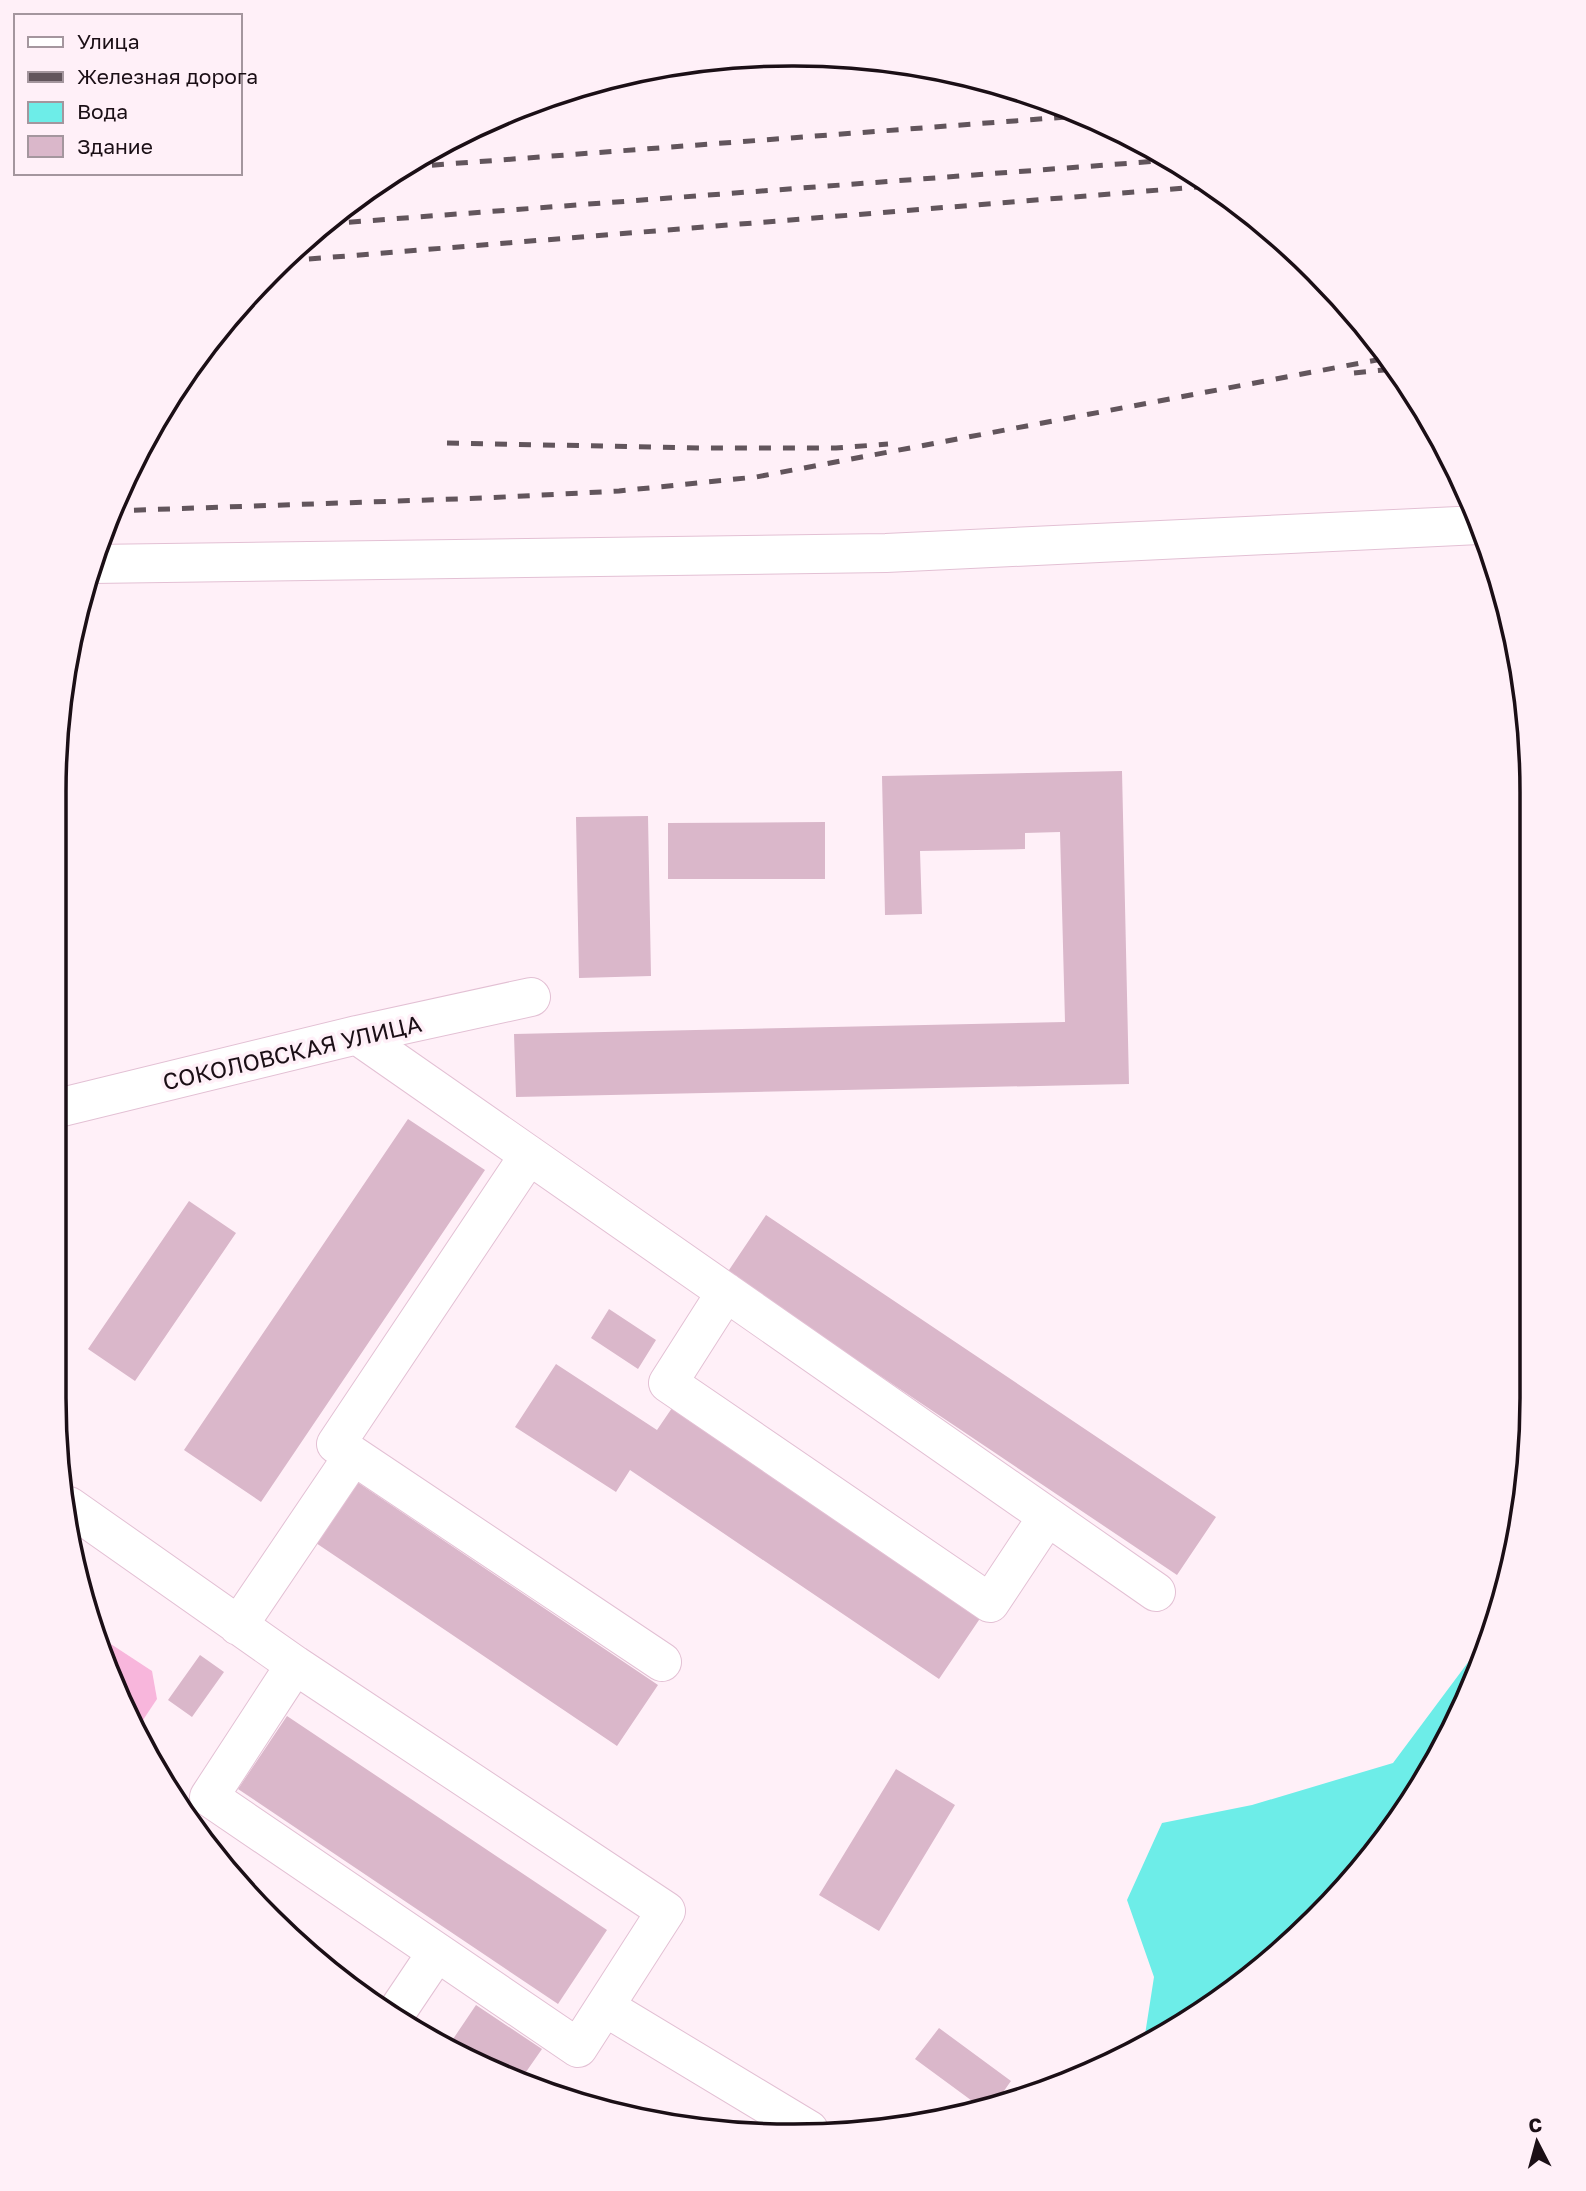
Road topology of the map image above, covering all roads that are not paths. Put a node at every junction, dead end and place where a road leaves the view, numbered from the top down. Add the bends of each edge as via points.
1 (1468, 526) edge
2 (104, 564) edge
3 (531, 998) dead end
4 (357, 1035) junction
5 (66, 1106) edge
6 (529, 1155) junction
7 (726, 1292) junction
8 (353, 1456) junction
9 (76, 1511) edge
10 (1047, 1517) junction
11 (1156, 1592) dead end
12 (238, 1626) junction
13 (662, 1662) dead end
14 (295, 1665) junction
15 (200, 1811) edge
16 (437, 1952) junction
17 (605, 2007) junction
18 (400, 2008) edge
19 (799, 2124) edge

1 - 2 street via 886,553
3 - 4 street, СОКОЛОВСКАЯ УЛИЦА
4 - 5 street, СОКОЛОВСКАЯ УЛИЦА
4 - 6 street
6 - 7 street
6 - 8 street via 335,1444
7 - 10 street
7 - 10 street via 667,1384 990,1603
8 - 12 street
8 - 13 street
9 - 12 street
10 - 11 street
12 - 14 street
14 - 15 street
14 - 17 street via 666,1911
15 - 16 street
16 - 17 street via 578,2048
16 - 18 street
17 - 19 street

